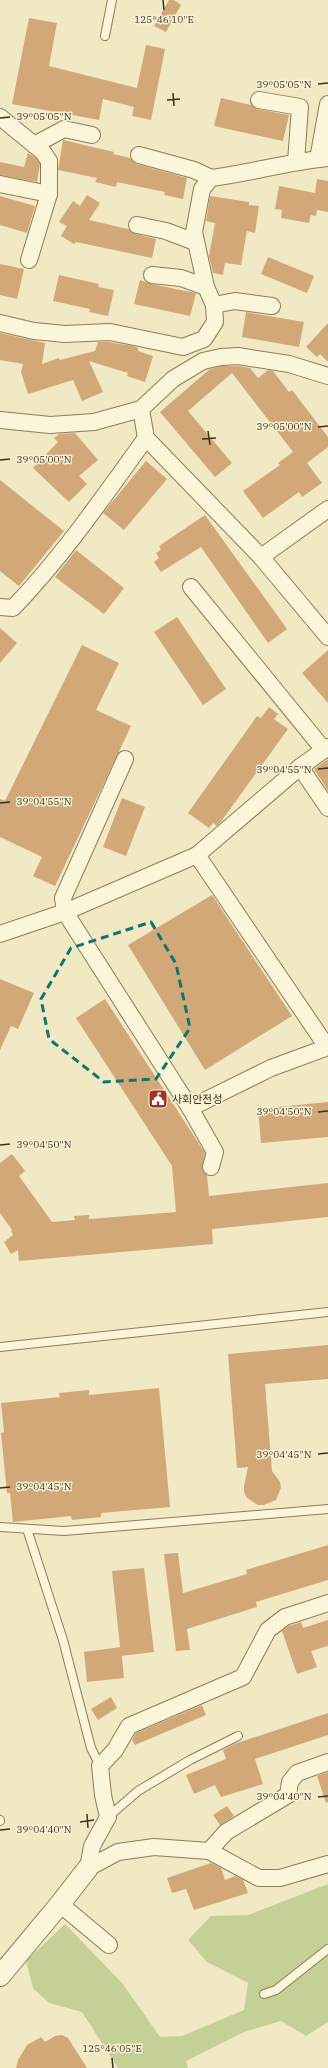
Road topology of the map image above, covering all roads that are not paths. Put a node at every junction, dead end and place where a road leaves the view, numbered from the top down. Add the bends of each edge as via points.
1 (112, 0) edge
2 (105, 36) dead end
3 (259, 100) dead end
4 (328, 104) edge
5 (0, 117) edge
6 (92, 135) dead end
7 (34, 145) junction
8 (139, 155) dead end
9 (323, 159) edge
10 (296, 162) junction
11 (211, 178) junction
12 (0, 184) edge
13 (49, 194) junction
14 (137, 226) dead end
15 (196, 242) junction
16 (29, 260) dead end
17 (152, 275) dead end
18 (206, 287) junction
19 (214, 305) junction
20 (272, 306) dead end
21 (0, 322) edge
22 (328, 376) edge
23 (141, 409) junction
24 (0, 420) edge
25 (146, 438) junction
26 (328, 509) edge
27 (261, 558) junction
28 (191, 587) dead end
29 (0, 607) edge
30 (328, 637) edge
31 (326, 748) edge
32 (124, 759) dead end
33 (300, 767) junction
34 (328, 808) edge
35 (197, 855) junction
36 (65, 912) junction
37 (4, 929) edge
38 (328, 1047) edge
39 (190, 1108) junction
40 (211, 1167) dead end
41 (328, 1312) edge
42 (0, 1347) edge
43 (328, 1509) edge
44 (0, 1527) edge
45 (27, 1529) junction
46 (328, 1603) edge
47 (238, 1736) dead end
48 (328, 1762) edge
49 (100, 1766) junction
50 (108, 1816) junction
51 (209, 1851) junction
52 (328, 1864) edge
53 (88, 1868) junction
54 (60, 1904) junction
55 (109, 1945) dead end
56 (328, 1949) edge
57 (0, 1976) edge
58 (264, 1994) dead end

1 - 2 lane
3 - 10 street via 300,107
4 - 9 street
5 - 7 street
6 - 7 street via 64,129
7 - 13 street via 49,161
8 - 11 street via 194,170
9 - 10 street
10 - 11 street
11 - 15 street via 202,188 194,232
12 - 13 street
13 - 16 street
14 - 15 street via 166,231
15 - 18 street
17 - 18 street via 181,278
18 - 19 street
19 - 20 street via 235,301
19 - 21 street via 215,322 204,339 184,347 110,332 65,334 34,331
22 - 23 street via 289,364 238,356 221,357 203,361 173,379
23 - 24 street via 94,422 50,425
23 - 25 street
25 - 27 street
25 - 29 street via 96,508 36,584 13,608
26 - 27 street
27 - 30 street
28 - 31 street
31 - 33 street
32 - 36 street via 63,898
33 - 34 street
33 - 35 street
35 - 36 street
35 - 38 street
36 - 37 street
36 - 39 street
38 - 39 street via 271,1068
39 - 40 street via 215,1152
41 - 42 lane
43 - 45 lane via 64,1531
44 - 45 lane
45 - 49 lane via 62,1640 91,1748
46 - 49 street via 285,1617 268,1630 244,1677 129,1726 115,1750
47 - 50 lane via 190,1760 138,1791
48 - 51 street via 297,1773 290,1782 288,1795 226,1832
49 - 50 street
50 - 53 street via 92,1846
51 - 52 street via 259,1878 280,1878
51 - 53 street via 147,1848 118,1852
53 - 54 street
54 - 55 street
54 - 57 street
56 - 58 lane via 276,1990

